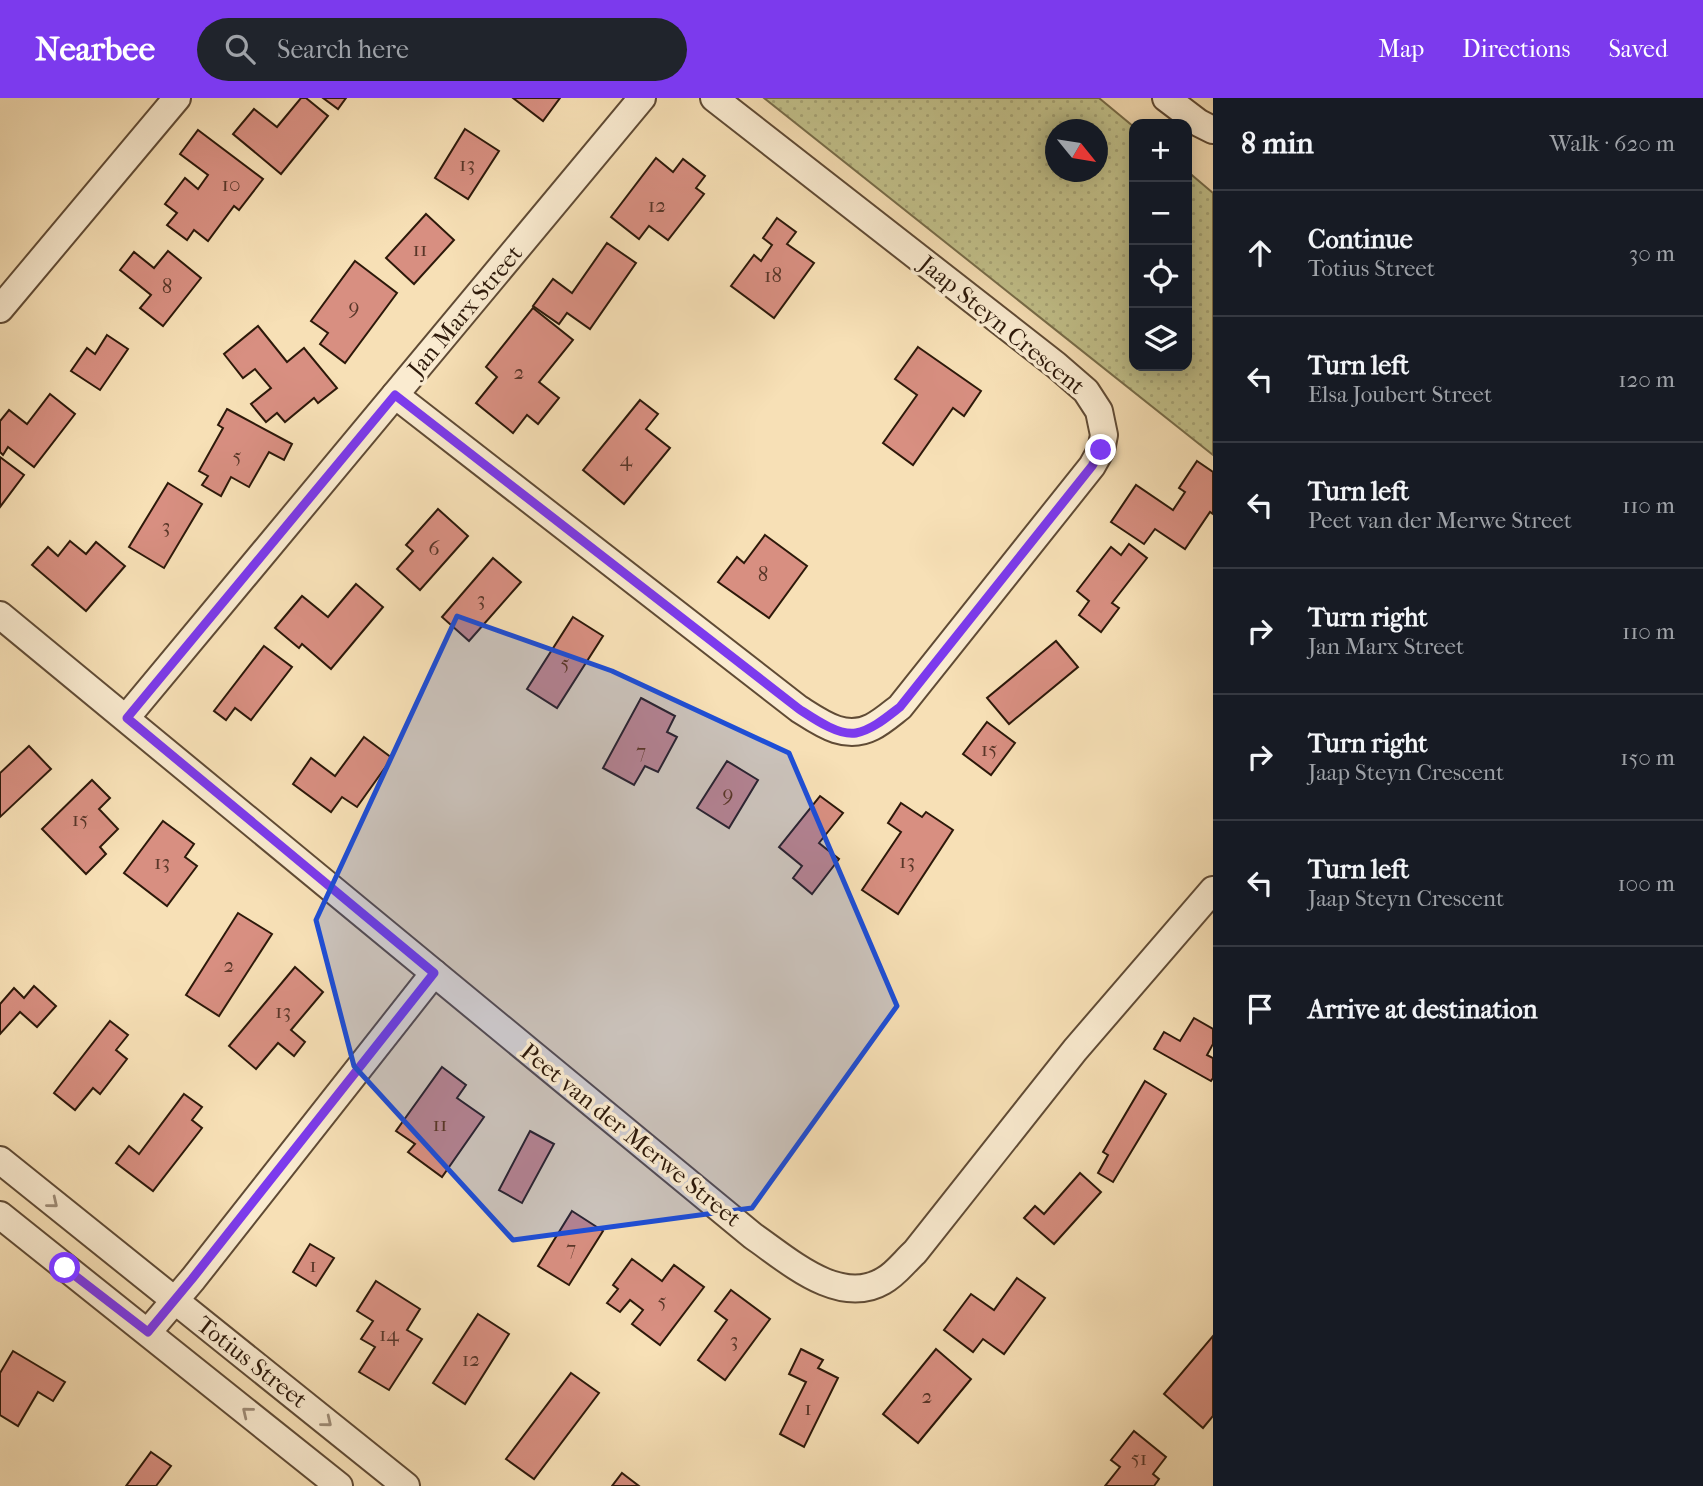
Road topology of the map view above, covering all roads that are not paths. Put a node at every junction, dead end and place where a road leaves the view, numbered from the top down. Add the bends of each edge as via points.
1 (177, 98) edge
2 (642, 98) edge
3 (714, 98) edge
4 (1166, 98) edge
5 (1213, 130) edge
6 (0, 309) edge
7 (395, 395) junction
8 (0, 615) edge
9 (127, 718) junction
10 (1213, 890) edge
11 (434, 973) junction
12 (0, 1160) edge
13 (0, 1216) edge
14 (174, 1300) junction
15 (148, 1332) junction
16 (339, 1486) edge
17 (406, 1486) edge

1 - 6 street
2 - 7 street, Jan Marx Street
3 - 7 street, Jaap Steyn Crescent via 1056,365 1086,391 1100,411 1104,435 1092,466 900,707 853,734 828,727
4 - 5 street
7 - 9 street, Jan Marx Street
8 - 9 street, Peet van der Merwe Street
9 - 11 street, Peet van der Merwe Street
10 - 11 street, Peet van der Merwe Street via 1074,1050 915,1252 885,1280 866,1289 843,1288 811,1276 753,1236
11 - 14 street
12 -> 14 street, Totius Street
13 - 15 street, Totius Street
14 - 15 street
14 -> 17 street, Totius Street
16 -> 15 street, Totius Street

